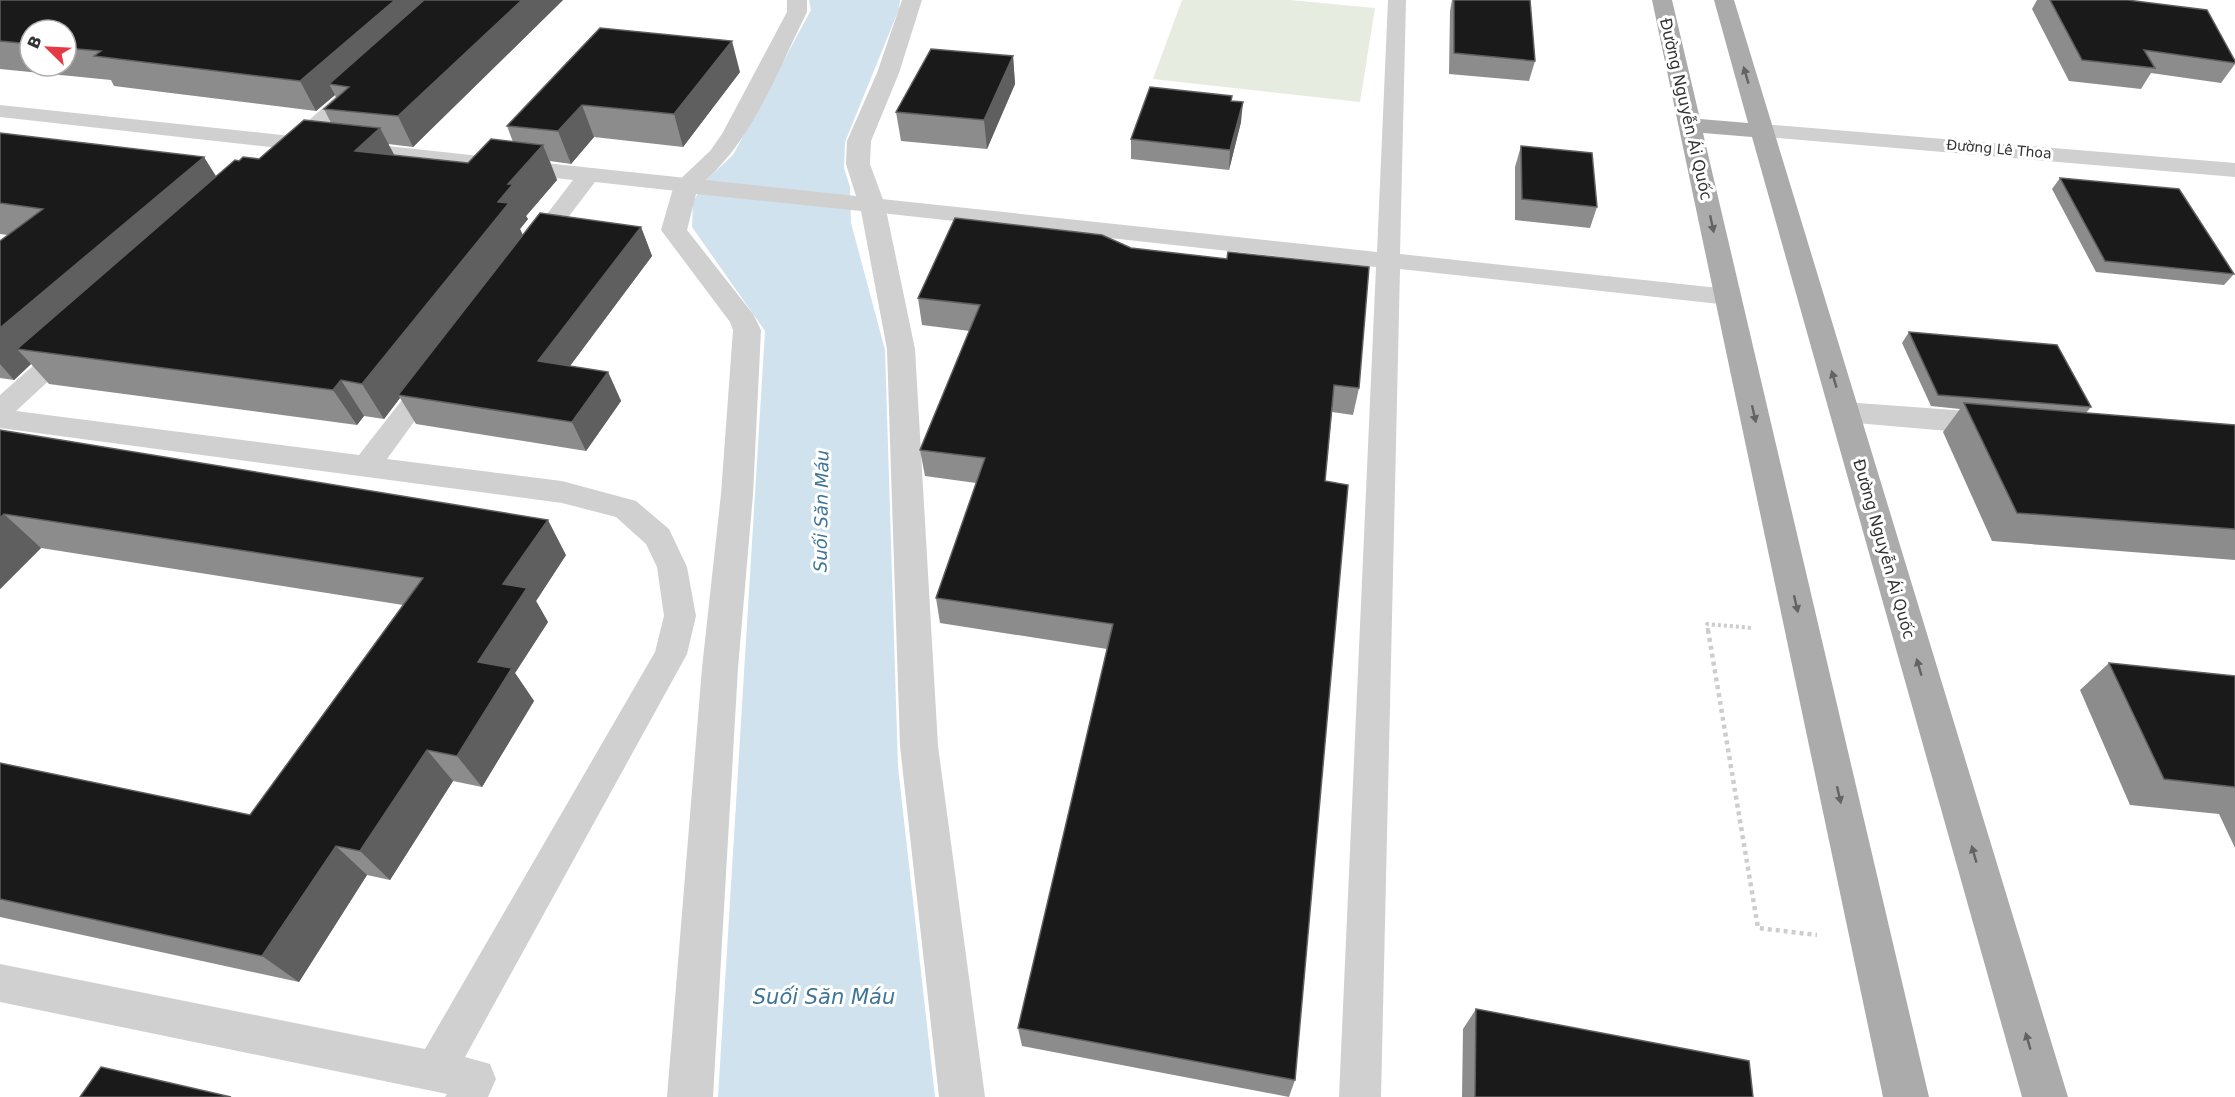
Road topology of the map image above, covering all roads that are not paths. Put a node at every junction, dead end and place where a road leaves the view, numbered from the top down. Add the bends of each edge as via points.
1 (797, 0) edge
2 (912, 0) edge
3 (1397, 0) edge
4 (1662, 0) edge
5 (1724, 0) edge
6 (376, 71) edge
7 (0, 111) edge
8 (1690, 125) junction
9 (1763, 131) junction
10 (295, 143) junction
11 (269, 166) edge
12 (2235, 170) edge
13 (589, 174) junction
14 (686, 185) junction
15 (872, 205) junction
16 (1389, 261) junction
17 (517, 269) edge
18 (1728, 297) junction
19 (87, 332) edge
20 (444, 363) edge
21 (0, 410) edge
22 (1844, 412) junction
23 (0, 418) edge
24 (2022, 426) edge
25 (365, 467) junction
26 (0, 983) edge
27 (435, 1071) junction
28 (466, 1097) edge
29 (690, 1097) edge
30 (962, 1097) edge
31 (1360, 1097) edge
32 (1906, 1097) edge
33 (2045, 1097) edge

1 - 14 street via 797,12 733,136 718,156
2 - 15 street via 888,73 859,141 858,164
3 - 16 lane
4 - 8 main road, Đường Nguyễn Ái Quốc
9 -> 5 main road, Đường Nguyễn Ái Quốc
6 - 10 lane
7 - 10 lane
8 - 9 main road
8 -> 18 main road, Đường Nguyễn Ái Quốc
9 - 12 street, Đường Lê Thoa
22 -> 9 main road, Đường Nguyễn Ái Quốc
10 - 11 lane
10 - 13 lane
13 - 14 lane
13 - 17 lane
14 - 15 street
14 - 29 street via 674,230 747,330
15 - 16 lane
15 - 30 street via 901,349 920,746
16 - 18 lane
16 - 31 lane
18 -> 32 main road, Đường Nguyễn Ái Quốc
19 - 21 lane
20 - 25 lane
22 - 24 street
33 -> 22 main road, Đường Nguyễn Ái Quốc
23 - 25 lane
25 - 27 lane via 562,492 626,509 658,537 672,567 680,616 672,654
26 - 27 lane
27 - 28 lane via 475,1079

